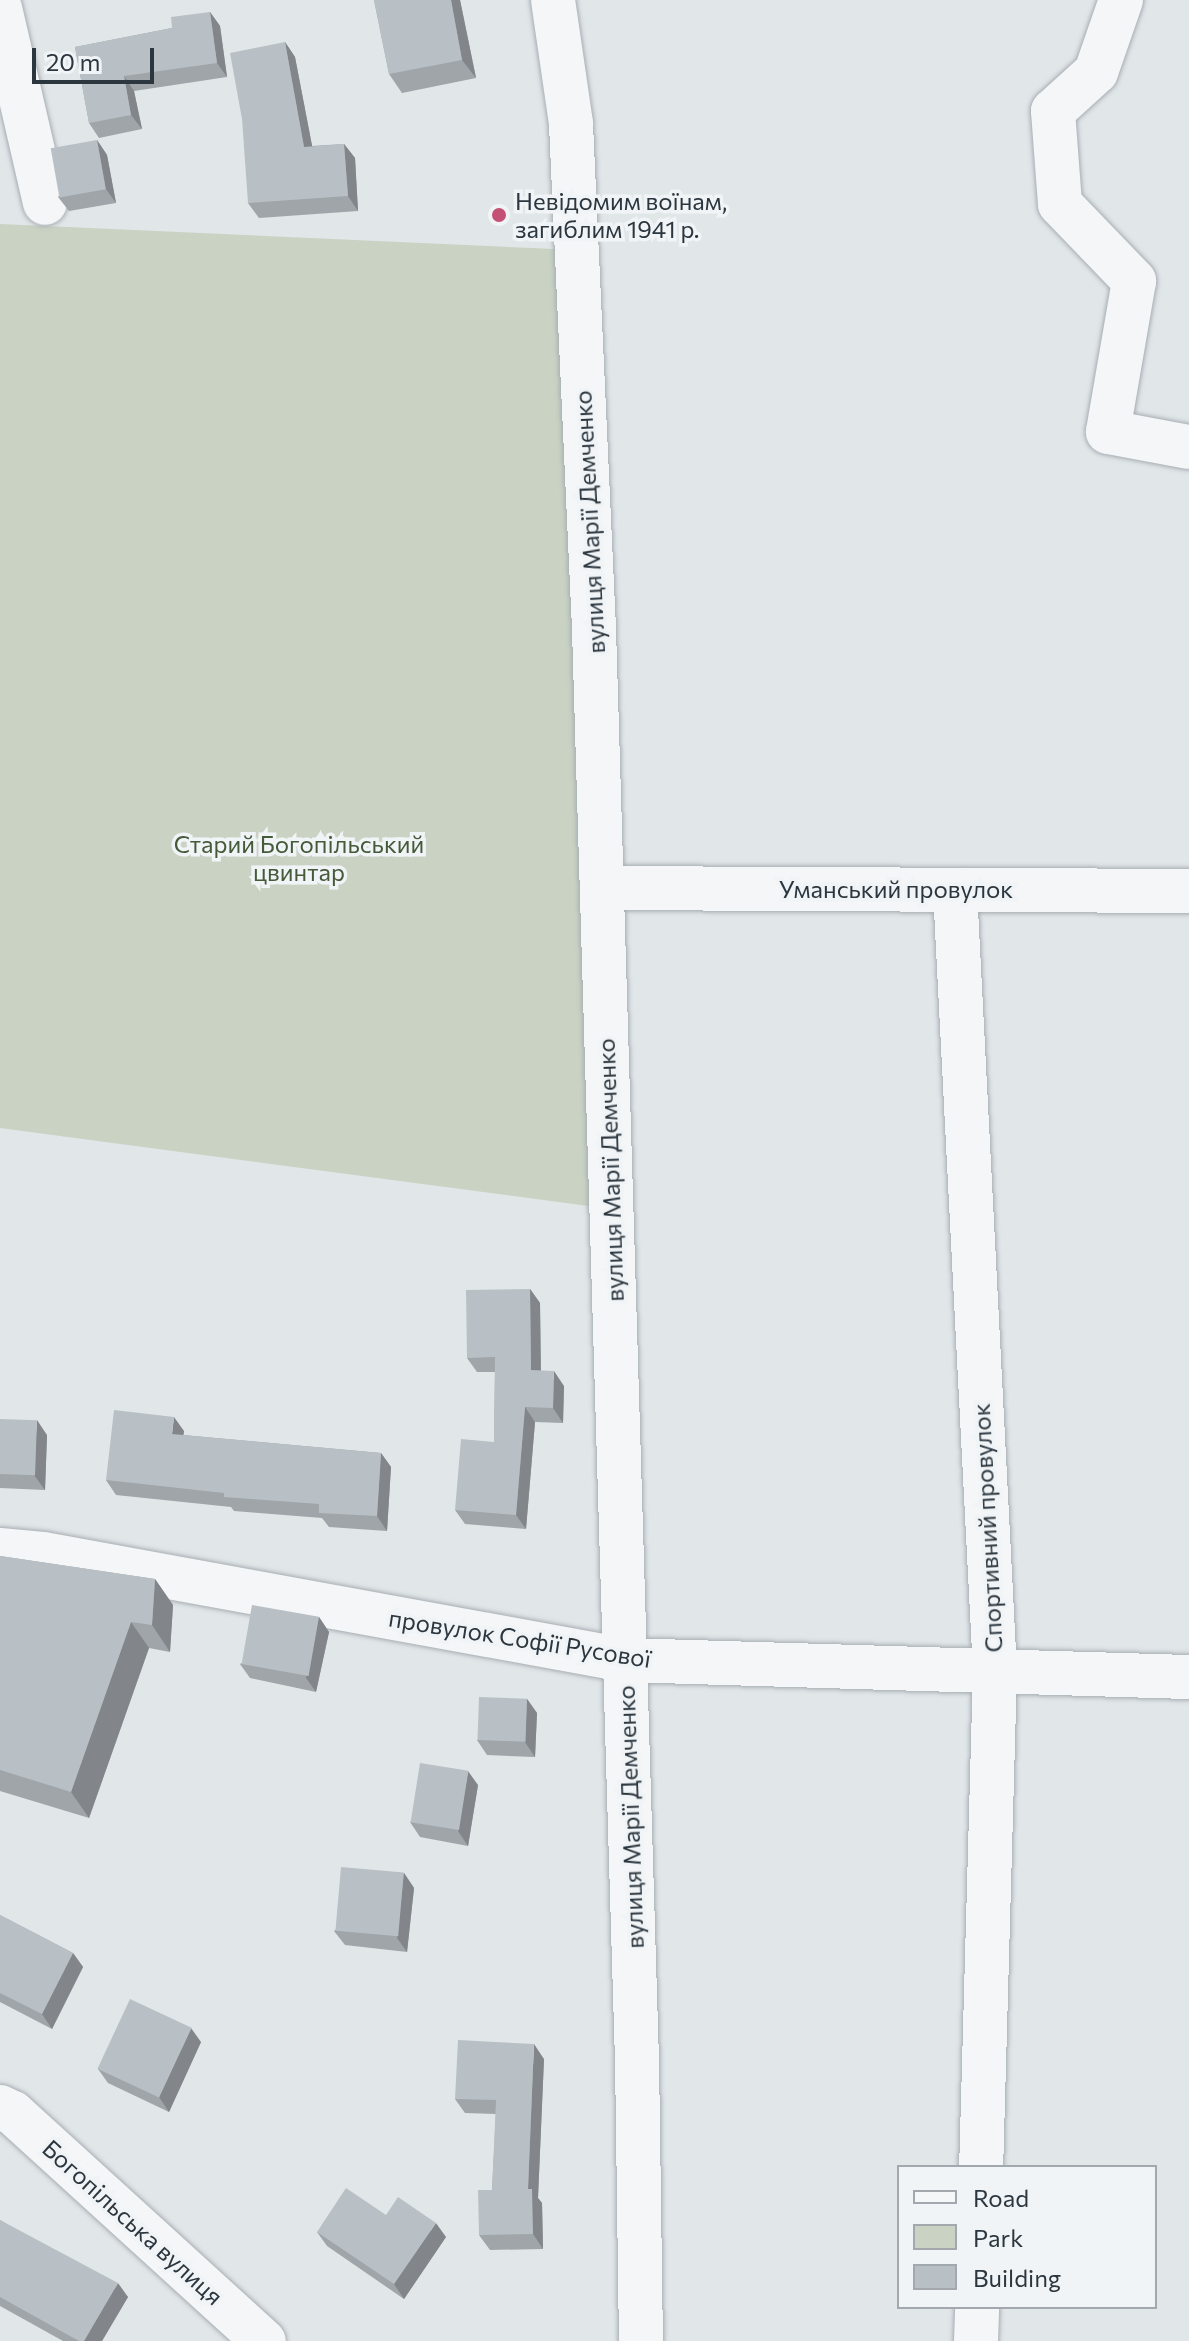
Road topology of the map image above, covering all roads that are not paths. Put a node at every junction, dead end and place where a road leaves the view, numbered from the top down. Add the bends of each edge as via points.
1 (553, 0) edge
2 (1121, 0) edge
3 (0, 8) edge
4 (45, 203) dead end
5 (1189, 447) edge
6 (602, 888) junction
7 (955, 890) junction
8 (1189, 891) edge
9 (0, 1550) edge
10 (625, 1660) junction
11 (995, 1671) junction
12 (1189, 1677) edge
13 (0, 2107) edge
14 (981, 2165) edge
15 (977, 2309) edge
16 (264, 2341) edge
17 (641, 2341) edge
18 (976, 2341) edge

1 - 6 street, вулиця Марії Демченко via 571,124
2 - 5 street via 1096,72 1053,111 1060,204 1134,281 1108,432
3 - 4 street
6 - 7 street, Уманський провулок
6 - 10 street, вулиця Марії Демченко
7 - 8 street, Уманський провулок
7 - 11 street, Спортивний провулок
9 - 10 street, провулок Софії Русової
10 - 11 street, провулок Софії Русової
10 - 17 street, вулиця Марії Демченко
11 - 12 street, провулок Софії Русової
11 - 14 street, Спортивний провулок
13 - 16 street, Богопільська вулиця via 13,2113
15 - 18 street

